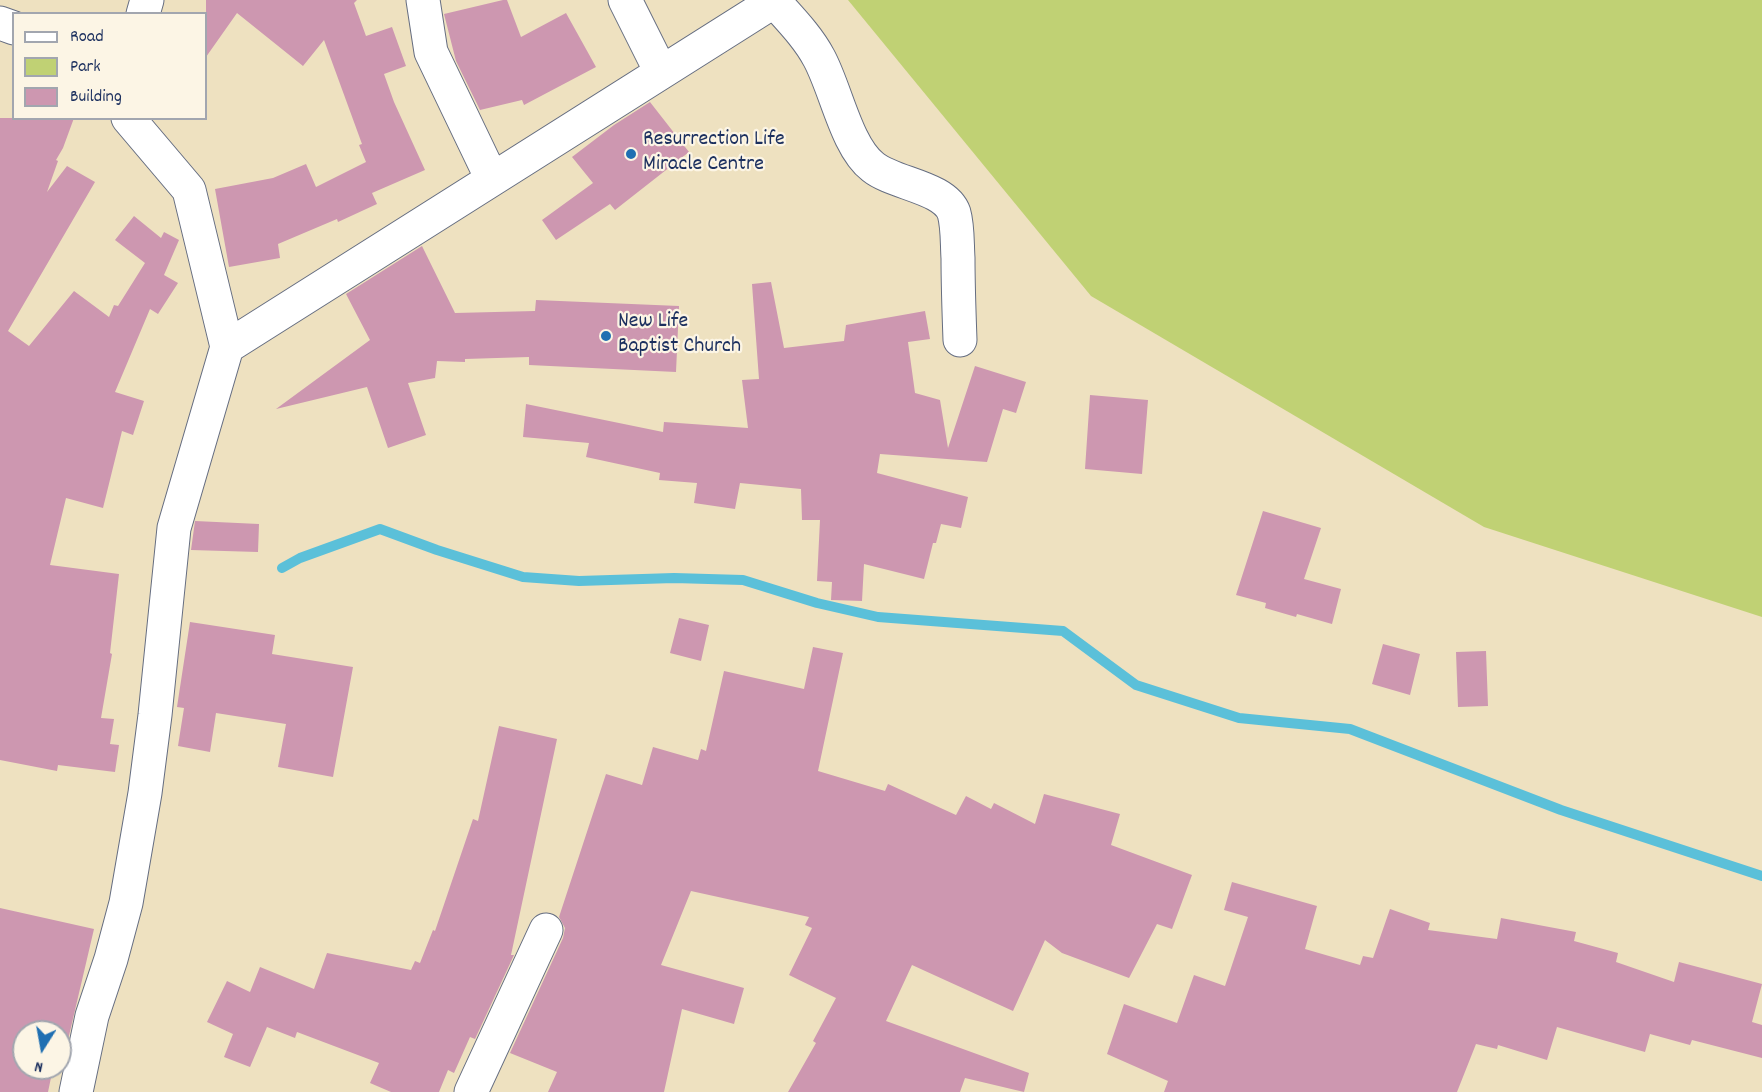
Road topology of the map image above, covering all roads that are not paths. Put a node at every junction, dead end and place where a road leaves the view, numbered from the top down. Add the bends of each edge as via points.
1 (423, 0) edge
2 (625, 0) edge
3 (775, 1) edge
4 (661, 72) junction
5 (130, 120) edge
6 (492, 179) junction
7 (960, 340) dead end
8 (226, 347) junction
9 (546, 930) dead end
10 (76, 1092) edge
11 (471, 1092) edge

1 - 6 street via 431,52
2 - 4 street
3 - 4 street
3 - 7 street via 821,60 858,152 889,177 950,204 957,234
4 - 6 street
5 - 8 street via 189,190
6 - 8 street
8 - 10 street via 174,528 155,715 130,881 92,1017
9 - 11 street

